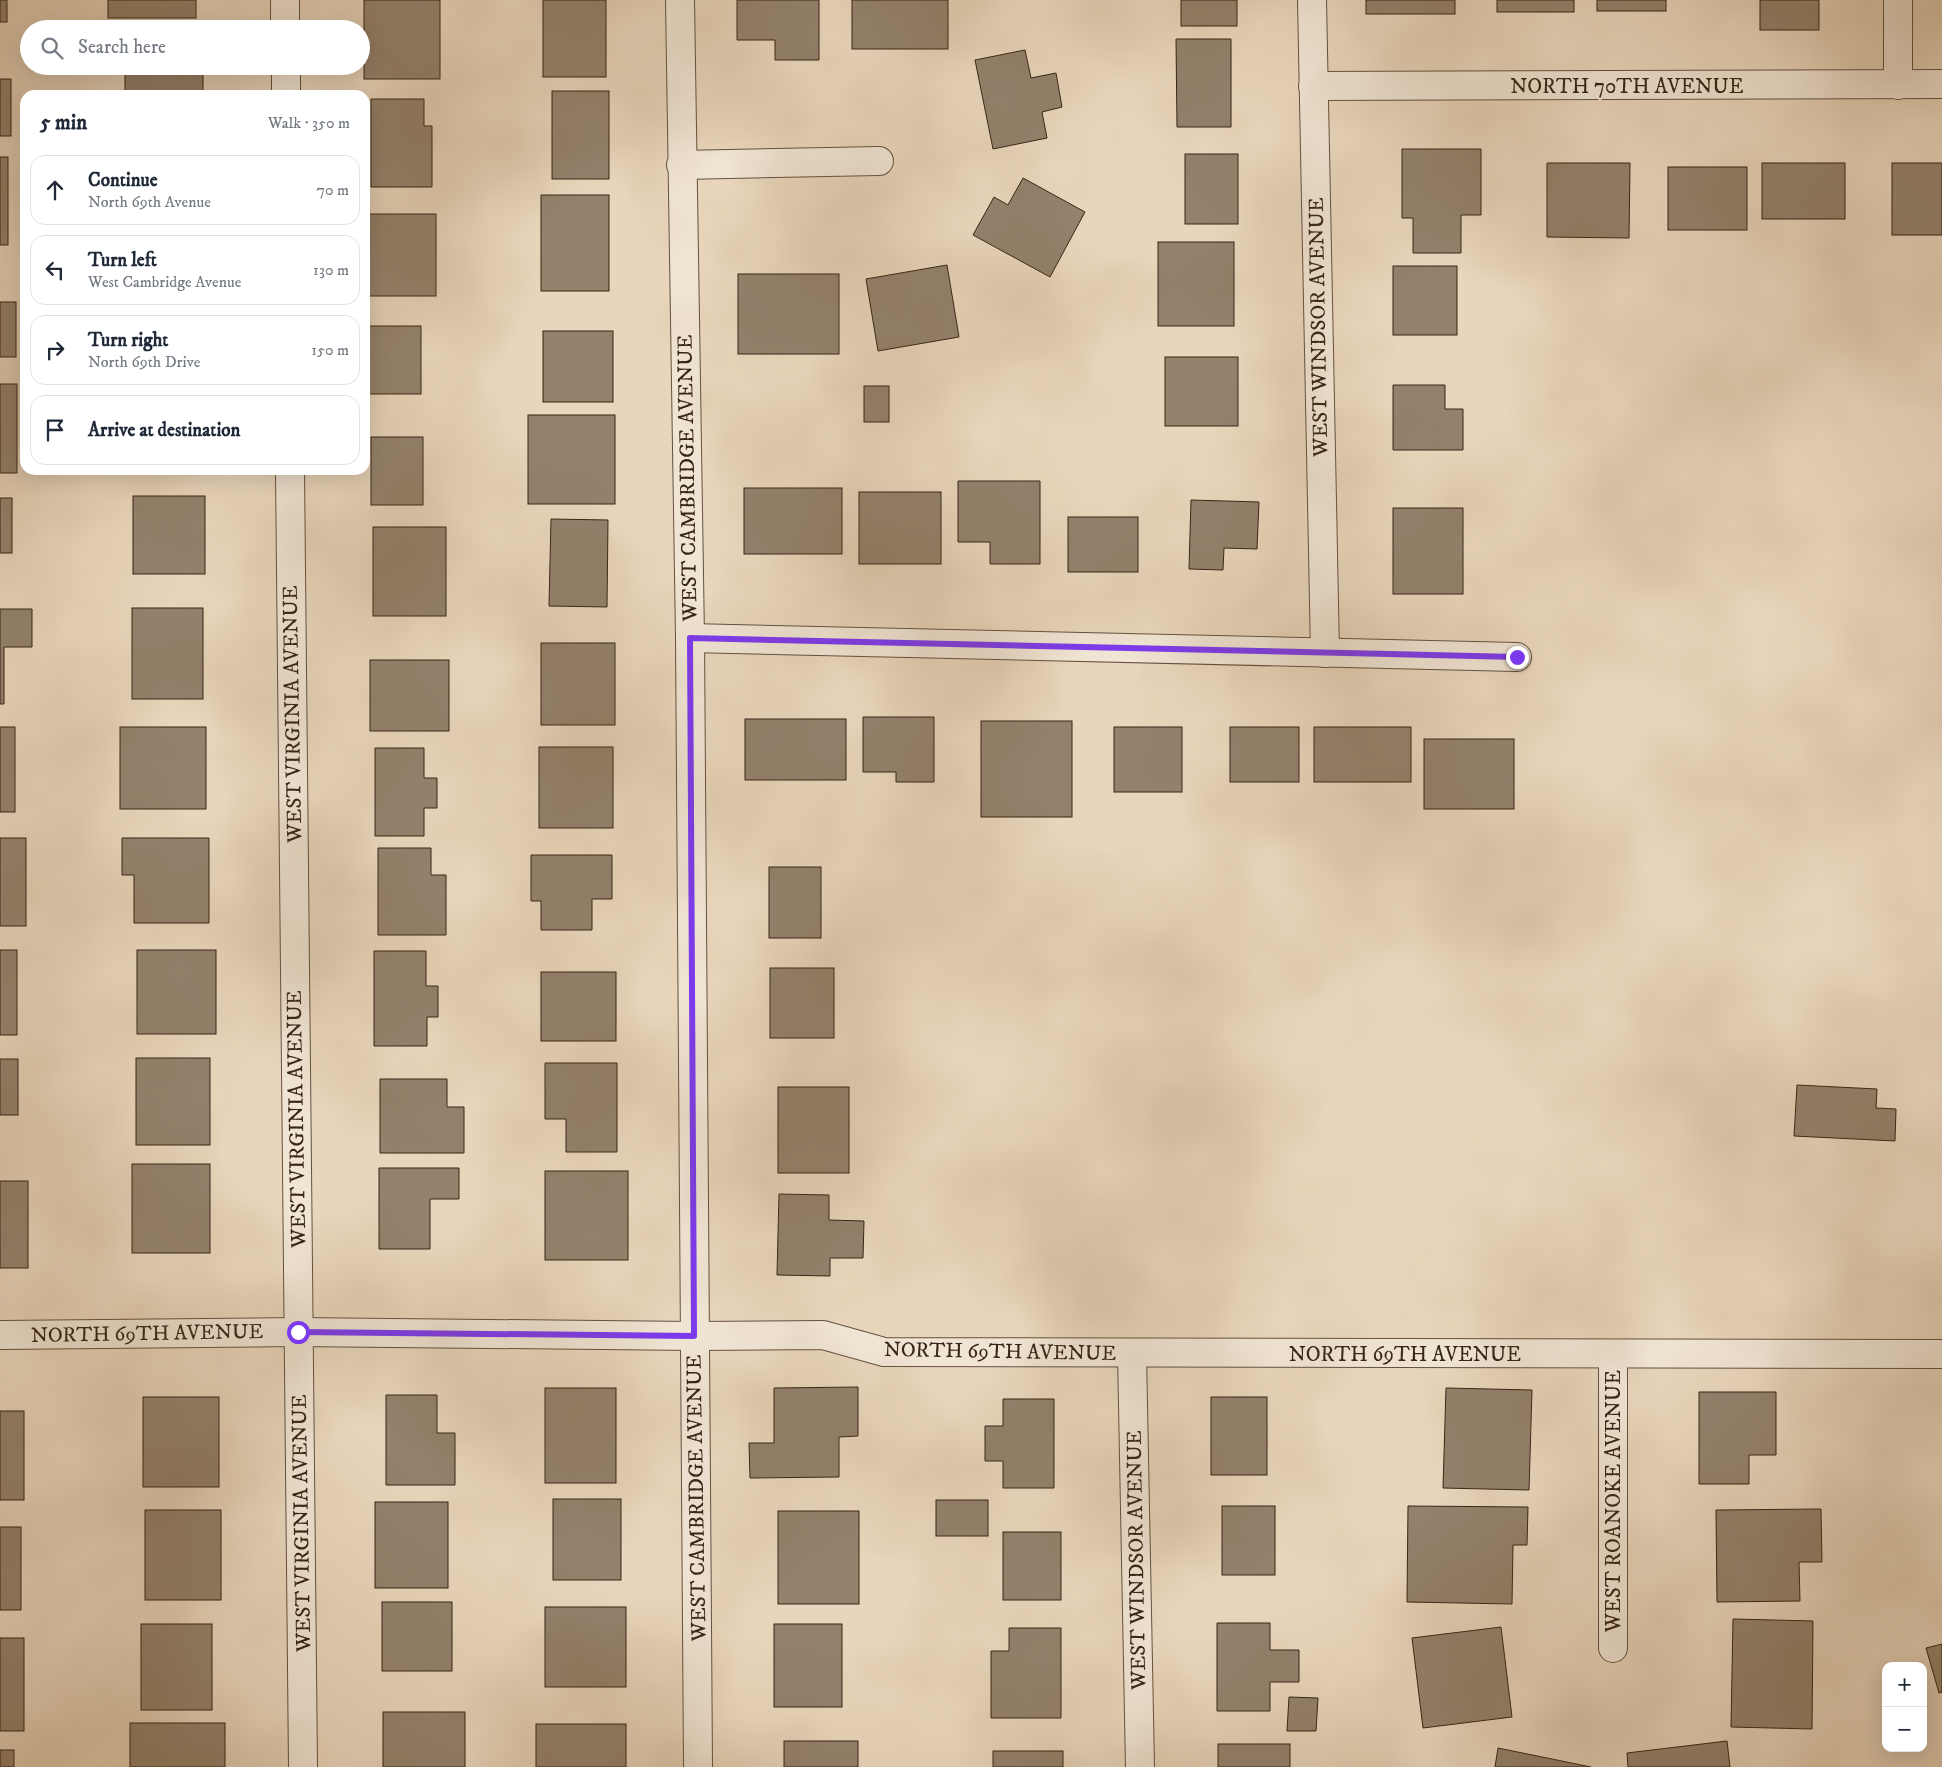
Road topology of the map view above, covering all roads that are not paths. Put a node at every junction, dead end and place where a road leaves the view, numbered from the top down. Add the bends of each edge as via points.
1 (285, 0) edge
2 (680, 0) edge
3 (1312, 0) edge
4 (1898, 0) edge
5 (285, 20) edge
6 (286, 75) edge
7 (1942, 84) edge
8 (1898, 85) junction
9 (1313, 86) junction
10 (286, 90) edge
11 (879, 162) dead end
12 (681, 165) junction
13 (290, 475) edge
14 (690, 638) junction
15 (1325, 653) junction
16 (1517, 657) dead end
17 (298, 1332) junction
18 (0, 1335) edge
19 (694, 1336) junction
20 (1132, 1353) junction
21 (1613, 1354) junction
22 (1942, 1354) edge
23 (1613, 1648) dead end
24 (303, 1767) edge
25 (698, 1767) edge
26 (1140, 1767) edge

1 - 5 street
2 - 12 street, WEST CAMBRIDGE AVENUE
3 - 9 street, WEST WINDSOR AVENUE
4 - 8 street
6 - 10 street
7 - 8 street, NORTH 70TH AVENUE
8 - 9 street, NORTH 70TH AVENUE
9 - 15 street, WEST WINDSOR AVENUE
11 - 12 street
12 - 14 street, WEST CAMBRIDGE AVENUE
13 - 17 street, WEST VIRGINIA AVENUE
14 - 15 street
14 - 19 street, WEST CAMBRIDGE AVENUE
15 - 16 street
17 - 18 street, NORTH 69TH AVENUE
17 - 19 street, NORTH 69TH AVENUE
17 - 24 street, WEST VIRGINIA AVENUE
19 - 20 street, NORTH 69TH AVENUE via 823,1335 884,1352
19 - 25 street, WEST CAMBRIDGE AVENUE
20 - 21 street, NORTH 69TH AVENUE
20 - 26 street, WEST WINDSOR AVENUE
21 - 22 street, NORTH 69TH AVENUE
21 - 23 street, WEST ROANOKE AVENUE

